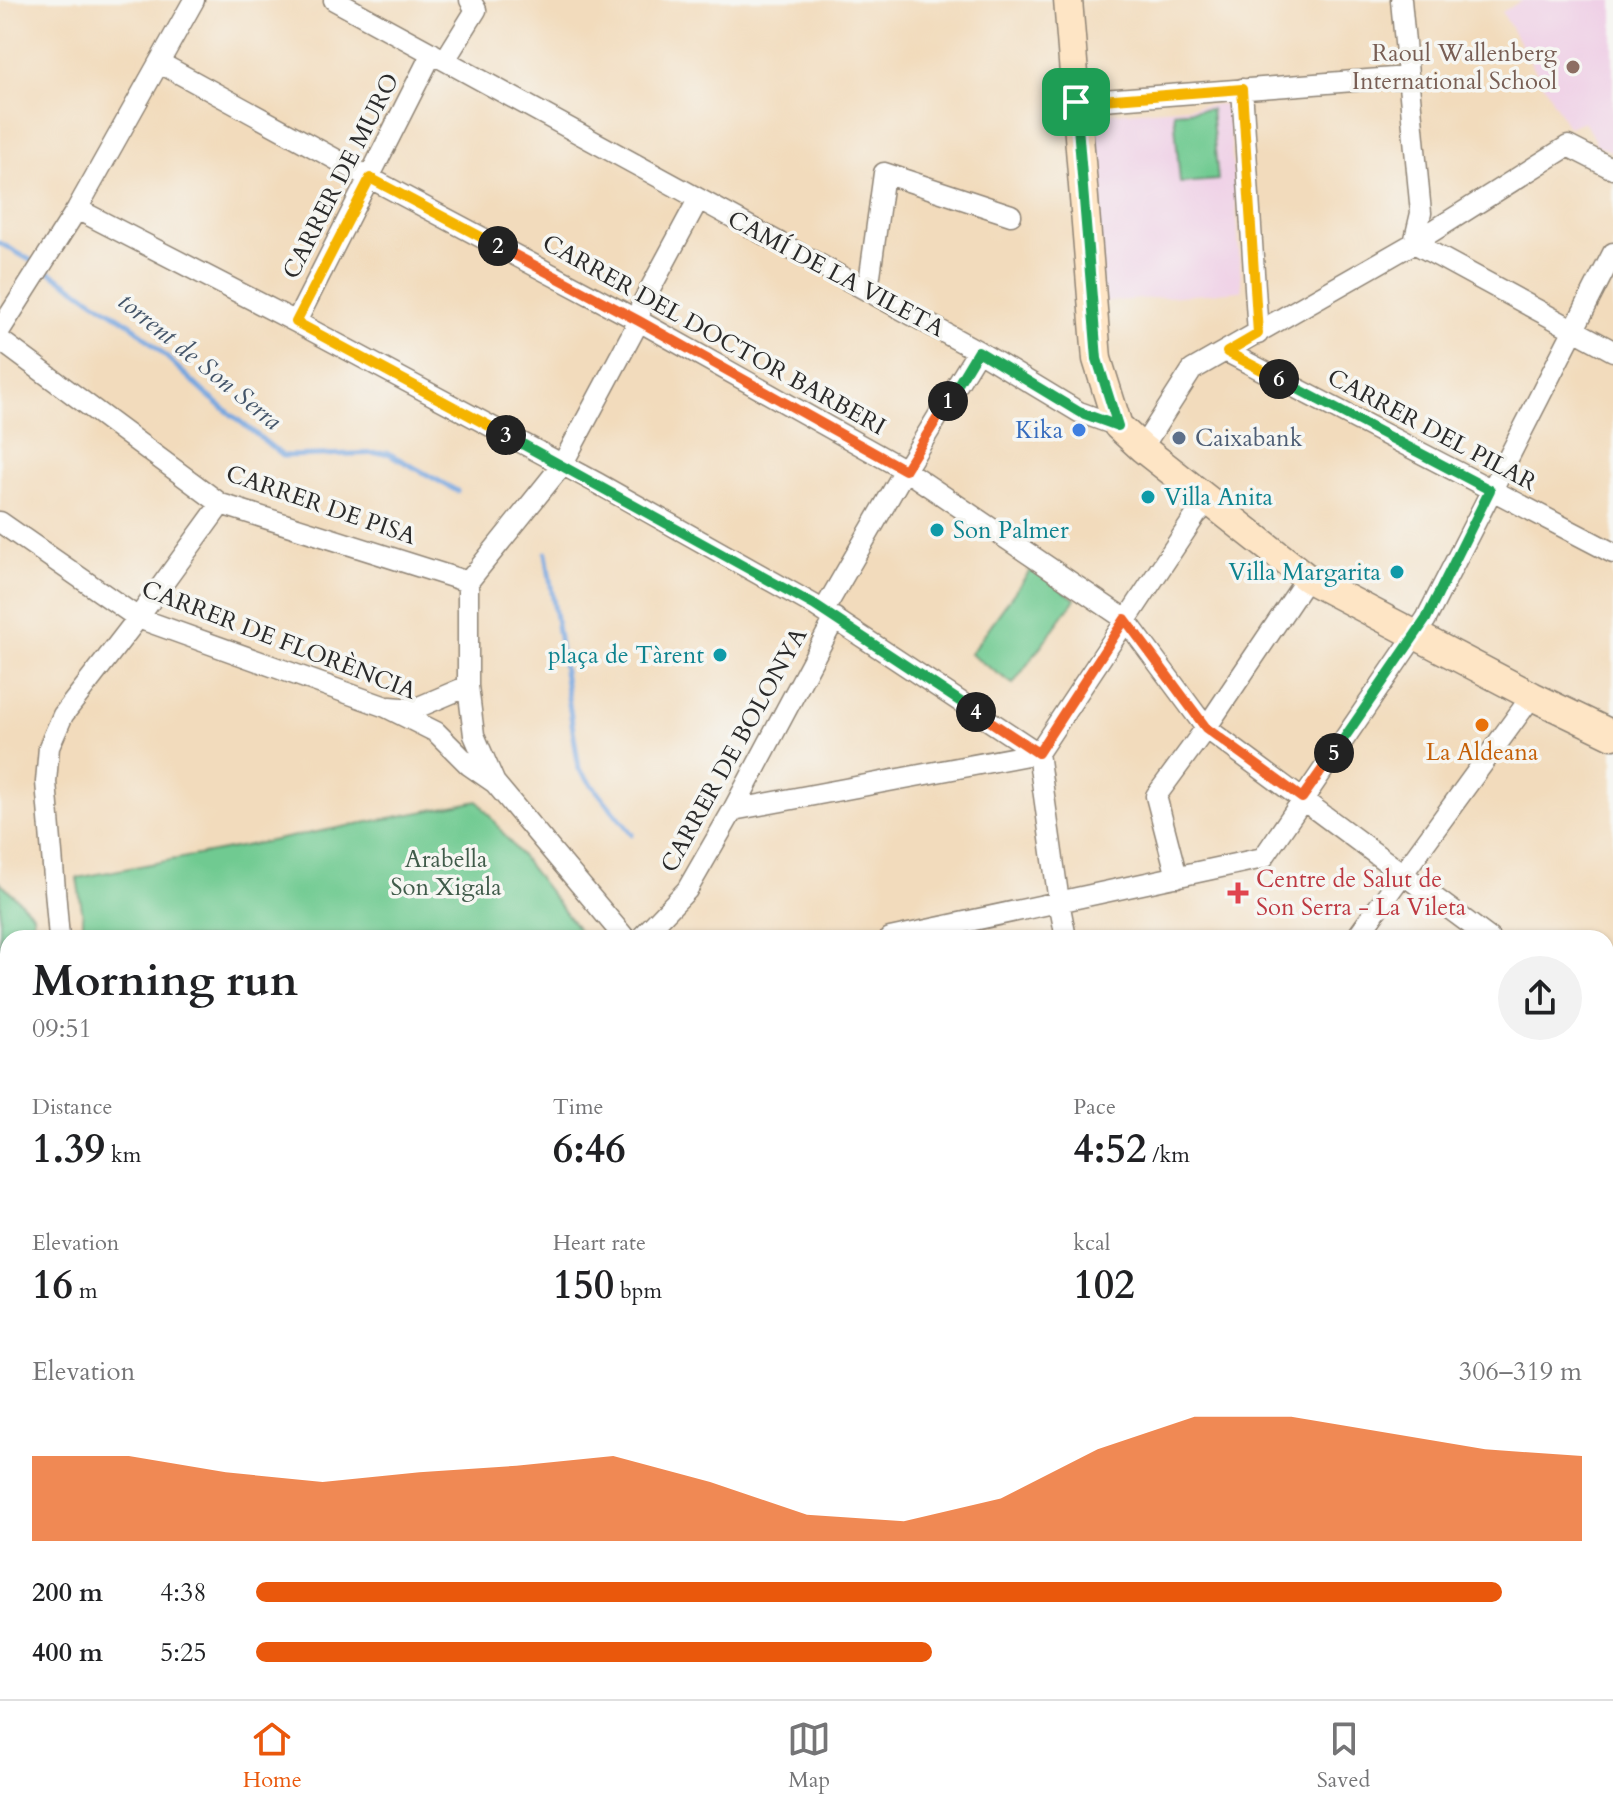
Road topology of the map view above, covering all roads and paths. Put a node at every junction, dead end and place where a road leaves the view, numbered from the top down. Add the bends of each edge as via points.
1 (194, 0) edge
2 (334, 0) edge
3 (1068, 0) edge
4 (1401, 0) edge
5 (476, 3) edge
6 (439, 56) junction
7 (160, 63) junction
8 (1407, 77) junction
9 (1242, 89) junction
10 (1076, 102) junction
11 (1613, 169) edge
12 (370, 178) junction
13 (698, 200) junction
14 (77, 209) junction
15 (1011, 215) dead end
16 (1414, 243) junction
17 (1613, 253) edge
18 (868, 290) junction
19 (639, 321) junction
20 (296, 322) junction
21 (0, 330) edge
22 (1575, 331) junction
23 (1258, 334) junction
24 (0, 340) edge
25 (978, 351) junction
26 (1613, 351) edge
27 (1227, 352) junction
28 (1118, 426) junction
29 (1142, 448) junction
30 (562, 465) junction
31 (905, 470) junction
32 (1490, 490) junction
33 (1209, 502) junction
34 (221, 504) junction
35 (0, 522) edge
36 (1613, 553) edge
37 (1307, 578) junction
38 (468, 582) junction
39 (830, 614) junction
40 (138, 618) junction
41 (1125, 619) junction
42 (1415, 636) junction
43 (468, 686) junction
44 (1532, 696) junction
45 (386, 707) junction
46 (1206, 728) junction
47 (1613, 735) edge
48 (1038, 753) junction
49 (495, 783) junction
50 (1302, 798) junction
51 (733, 810) junction
52 (1404, 875) junction
53 (1177, 877) junction
54 (1059, 902) junction
55 (58, 930) edge
56 (618, 930) edge
57 (649, 930) edge
58 (928, 930) edge
59 (1064, 930) edge
60 (1362, 930) edge
61 (1478, 930) edge

1 - 7 street
2 - 6 street, CAMÍ DE LA VILETA
3 - 10 street
4 - 8 street
5 - 6 street, CARRER DE MURO
6 - 12 street, CARRER DE MURO
6 - 13 street, CAMÍ DE LA VILETA
7 - 12 street, CARRER DEL DOCTOR BARBERI
7 - 14 street
8 - 9 street
8 - 16 street via 1421,213
9 - 10 street
9 - 23 street
10 - 28 street via 1097,359
11 - 16 street via 1568,146
12 - 19 street, CARRER DEL DOCTOR BARBERI
12 - 20 street, CARRER DE MURO
13 - 18 street, CAMÍ DE LA VILETA
13 - 19 street via 641,306
14 - 20 street
14 - 21 street
15 - 18 street via 884,173
16 - 22 street
16 - 23 street
17 - 22 street
18 - 25 street, CAMÍ DE LA VILETA
19 - 30 street
19 - 31 street, CARRER DEL DOCTOR BARBERI
20 - 30 street
22 - 26 street
22 - 32 street
23 - 27 street
24 - 34 street, CARRER DE PISA
25 - 28 street, CAMÍ DE LA VILETA via 1079,412
25 - 31 street, CARRER DE BOLONYA
27 - 29 street via 1192,370
27 - 32 street, CARRER DEL PILAR
28 - 29 street, CAMÍ DE LA VILETA
29 - 33 street, CAMÍ DE LA VILETA
30 - 38 street
30 - 39 street
31 - 39 street, CARRER DE BOLONYA
31 - 41 street, CARRER DEL DOCTOR BARBERI
32 - 36 street, CARRER DEL PILAR
32 - 42 street
33 - 37 street, CAMÍ DE LA VILETA
33 - 41 street
34 - 38 street, CARRER DE PISA
34 - 40 street
35 - 40 street, CARRER DE FLORÈNCIA
37 - 42 street, CAMÍ DE LA VILETA
37 - 46 street
38 - 43 street
39 - 48 street
39 - 51 street, CARRER DE BOLONYA
40 - 45 street, CARRER DE FLORÈNCIA
40 - 55 street via 63,715 49,747 46,782
41 - 46 street, CARRER DEL DOCTOR BARBERI
41 - 48 street
42 - 44 street, CAMÍ DE LA VILETA
42 - 50 street
43 - 45 street via 414,709
43 - 49 street via 474,735
44 - 47 street, CAMÍ DE LA VILETA
44 - 52 street
45 - 49 street, CARRER DE FLORÈNCIA via 436,732
46 - 50 street, CARRER DEL DOCTOR BARBERI
46 - 53 street via 1156,796
48 - 51 street
48 - 54 street
49 - 56 street
50 - 52 street, CARRER DEL DOCTOR BARBERI
50 - 53 street via 1263,858
51 - 57 street, CARRER DE BOLONYA via 687,890
52 - 60 street
52 - 61 street, CARRER DEL DOCTOR BARBERI
53 - 54 street
54 - 58 street
54 - 59 street

